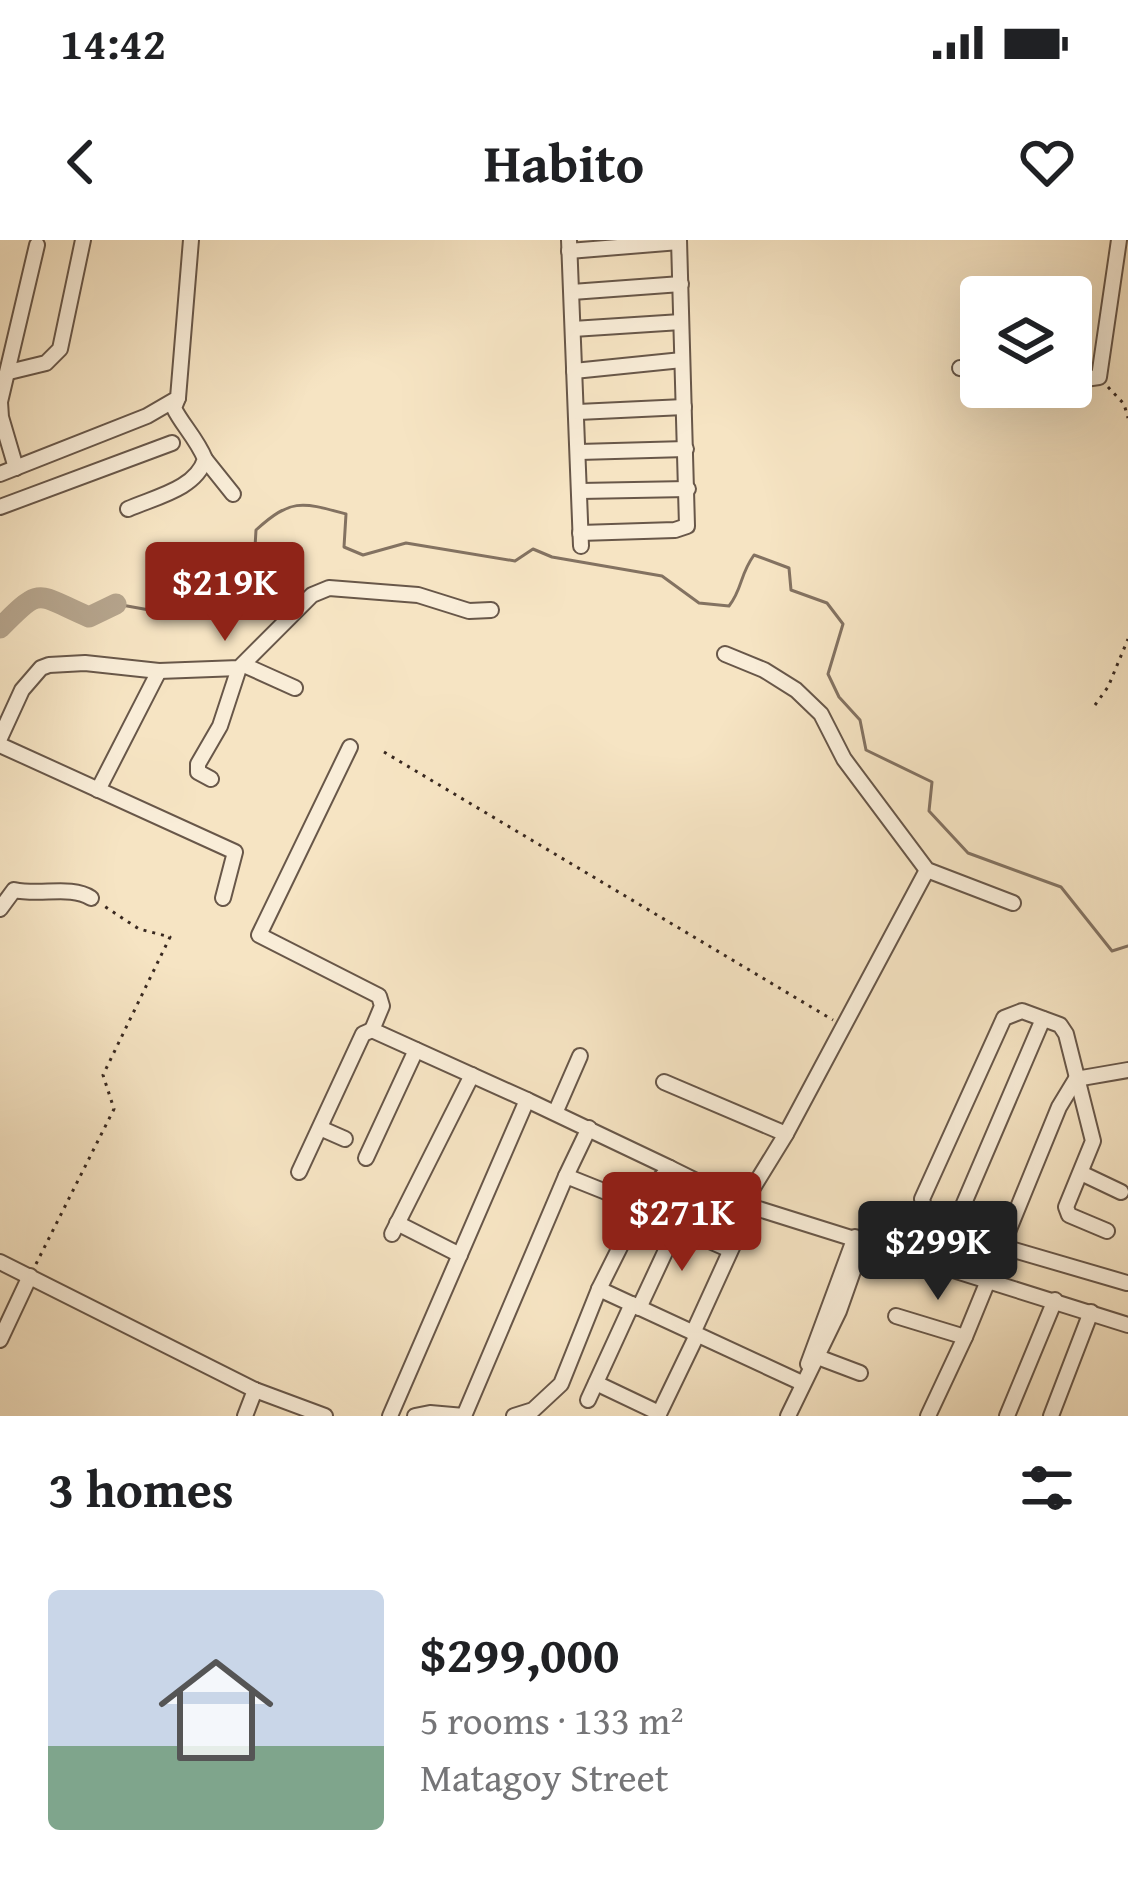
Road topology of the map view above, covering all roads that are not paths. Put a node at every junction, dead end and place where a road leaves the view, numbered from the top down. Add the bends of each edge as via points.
1 (83, 240) edge
2 (190, 240) edge
3 (1119, 240) edge
4 (679, 241) edge
5 (33, 242) edge
6 (569, 245) edge
7 (680, 284) junction
8 (572, 292) junction
9 (681, 322) junction
10 (573, 329) junction
11 (682, 360) junction
12 (574, 371) junction
13 (9, 372) junction
14 (1092, 378) edge
15 (178, 398) junction
16 (683, 407) junction
17 (578, 412) junction
18 (97, 436) junction
19 (172, 443) dead end
20 (686, 448) junction
21 (579, 452) junction
22 (206, 459) junction
23 (107, 467) junction
24 (16, 468) junction
25 (0, 474) edge
26 (688, 489) junction
27 (580, 491) junction
28 (233, 494) dead end
29 (0, 507) edge
30 (128, 509) dead end
31 (491, 610) dead end
32 (724, 654) dead end
33 (242, 666) junction
34 (159, 671) junction
35 (295, 688) dead end
36 (0, 742) edge
37 (350, 747) dead end
38 (211, 779) dead end
39 (98, 790) junction
40 (927, 870) junction
41 (91, 898) road end
42 (223, 898) dead end
43 (1013, 903) dead end
44 (0, 909) edge
45 (1043, 1019) junction
46 (372, 1030) junction
47 (416, 1051) junction
48 (580, 1056) dead end
49 (1128, 1070) edge
50 (472, 1075) junction
51 (1076, 1079) junction
52 (664, 1082) dead end
53 (526, 1100) junction
54 (556, 1111) junction
55 (589, 1128) junction
56 (320, 1129) junction
57 (786, 1134) junction
58 (345, 1139) dead end
59 (365, 1159) dead end
60 (670, 1168) junction
61 (299, 1172) dead end
62 (1082, 1173) junction
63 (566, 1176) junction
64 (1121, 1192) dead end
65 (743, 1204) junction
66 (641, 1205) junction
67 (953, 1229) junction
68 (740, 1230) dead end
69 (1107, 1231) dead end
70 (860, 1239) junction
71 (1000, 1246) junction
72 (728, 1249) junction
73 (460, 1255) junction
74 (0, 1262) edge
75 (30, 1276) junction
76 (985, 1280) junction
77 (1127, 1283) edge
78 (599, 1289) junction
79 (1055, 1300) junction
80 (636, 1306) junction
81 (1090, 1312) junction
82 (896, 1316) dead end
83 (1128, 1325) edge
84 (695, 1334) junction
85 (965, 1337) junction
86 (0, 1340) edge
87 (815, 1355) junction
88 (860, 1372) dead end
89 (804, 1379) junction
90 (596, 1383) junction
91 (255, 1390) junction
92 (588, 1400) dead end
93 (658, 1414) edge
94 (245, 1416) edge
95 (326, 1416) edge
96 (390, 1416) edge
97 (415, 1416) edge
98 (464, 1416) edge
99 (519, 1416) edge
100 (788, 1416) edge
101 (928, 1416) edge
102 (1007, 1416) edge
103 (1051, 1416) edge

1 - 13 street via 60,349 46,363
2 - 15 street
3 - 14 street via 1099,377
4 - 6 street
4 - 7 street
5 - 13 street
6 - 8 street
7 - 8 street
7 - 9 street
8 - 10 street
9 - 10 street
9 - 11 street
10 - 12 street
11 - 12 street
11 - 16 street
12 - 17 street
13 - 24 street via 1,417
15 - 18 street
15 - 22 street via 178,418
16 - 17 street
16 - 20 street
17 - 21 street
18 - 23 street
18 - 24 street
19 - 23 street
20 - 21 street
20 - 26 street
21 - 27 street
22 - 28 street
22 - 30 street via 194,480
23 - 29 street
24 - 25 street
26 - 27 street
26 - 27 street via 683,529 580,539
31 - 33 street via 328,588
32 - 40 street via 796,690 821,714 844,759
33 - 34 street
33 - 35 street
33 - 38 street via 197,764
34 - 36 street via 61,662 41,668 15,702
34 - 39 street
36 - 39 street
37 - 46 street via 260,935 379,996
39 - 42 street via 235,852
40 - 43 street
40 - 57 street
41 - 44 street via 73,890 14,890
45 - 51 street via 1066,1034
45 - 67 street
45 - 67 street via 1022,1011 1004,1018 922,1199 926,1219
46 - 47 street
46 - 56 street via 363,1034
47 - 50 street
47 - 59 street
48 - 54 street
49 - 51 street
50 - 53 street
50 - 73 street via 394,1229
51 - 62 street via 1093,1141
51 - 71 street
52 - 57 street
53 - 54 street
53 - 73 street
54 - 55 street
55 - 60 street
55 - 63 street
56 - 58 street
56 - 61 street
57 - 65 street
60 - 65 street
60 - 66 street
62 - 64 street
62 - 69 street via 1069,1215
63 - 66 street
63 - 98 street
65 - 70 street
66 - 78 street
67 - 71 street
68 - 72 street
70 - 76 street
70 - 87 street
71 - 76 street
71 - 77 street
72 - 80 street via 685,1230 674,1233
72 - 84 street
73 - 96 street
74 - 75 street
75 - 86 street
75 - 91 street
76 - 79 street
76 - 85 street
78 - 80 street
78 - 99 street via 561,1384
79 - 81 street
79 - 102 street
80 - 84 street
80 - 90 street
81 - 83 street
81 - 103 street
82 - 85 street
84 - 89 street
84 - 93 street
85 - 101 street
87 - 88 street
87 - 89 street
89 - 100 street
90 - 92 street
90 - 93 street
91 - 94 street
91 - 95 street
97 - 98 street

